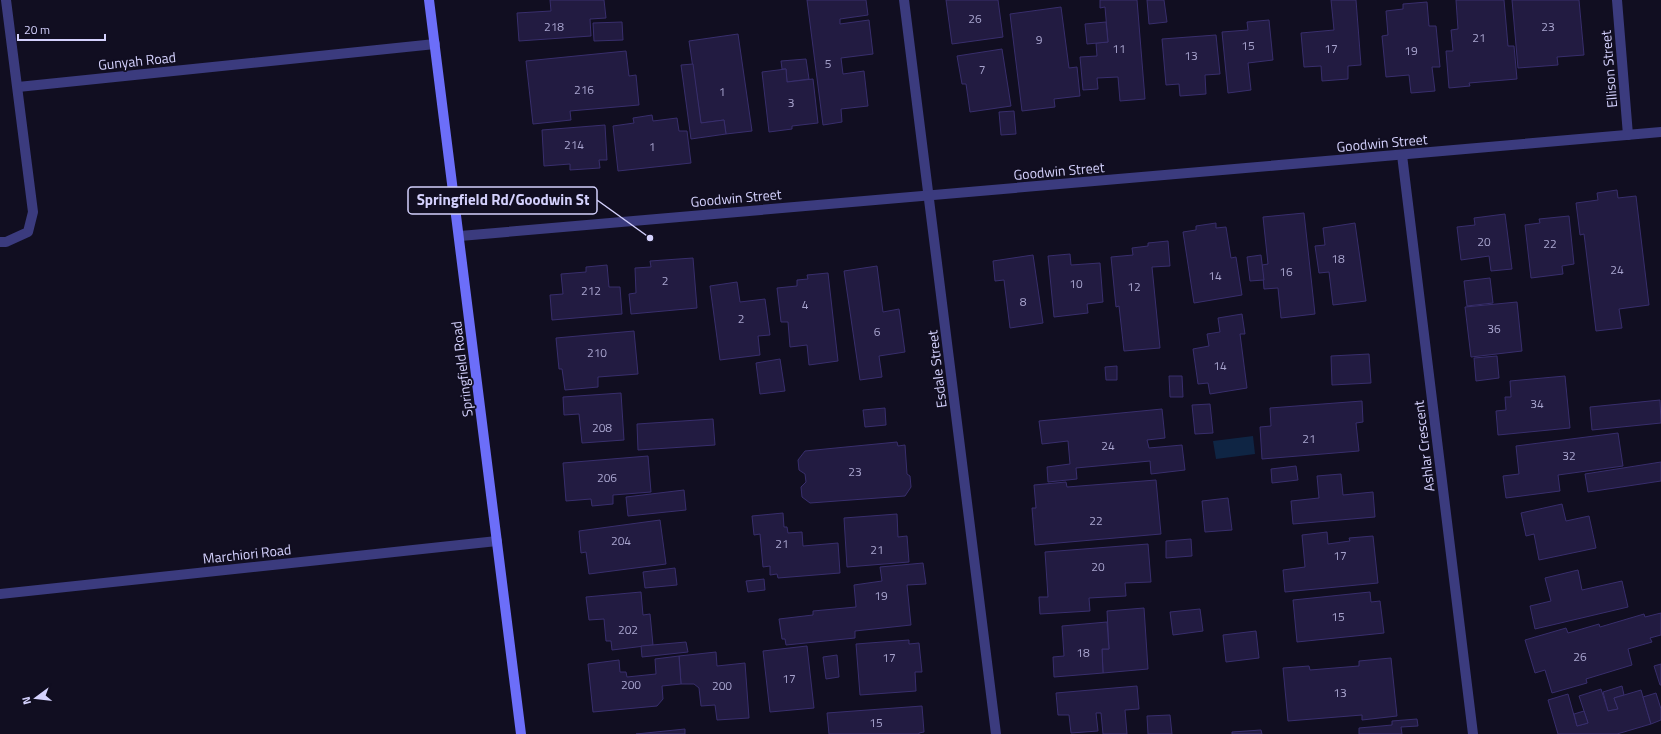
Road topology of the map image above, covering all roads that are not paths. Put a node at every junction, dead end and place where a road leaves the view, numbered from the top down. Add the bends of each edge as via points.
1 (6, 0) edge
2 (429, 0) edge
3 (904, 0) edge
4 (1617, 0) edge
5 (435, 44) junction
6 (18, 87) junction
7 (1661, 132) edge
8 (1628, 135) junction
9 (1402, 155) junction
10 (929, 196) junction
11 (460, 236) junction
12 (0, 242) edge
13 (497, 542) junction
14 (0, 594) edge
15 (521, 734) edge
16 (996, 734) edge
17 (1473, 734) edge

1 - 6 street
2 - 5 main road, Springfield Road
3 - 10 street, Esdale Street
4 - 8 street, Ellison Street
5 - 6 street, Gunyah Road
5 - 11 main road, Springfield Road
6 - 12 street via 33,212 28,232 6,242
7 - 8 street, Goodwin Street
8 - 9 street, Goodwin Street
9 - 10 street, Goodwin Street
9 - 17 street, Ashlar Crescent
10 - 11 street, Goodwin Street
10 - 16 street, Esdale Street
11 - 13 main road, Springfield Road
13 - 14 street, Marchiori Road
13 - 15 main road, Springfield Road

